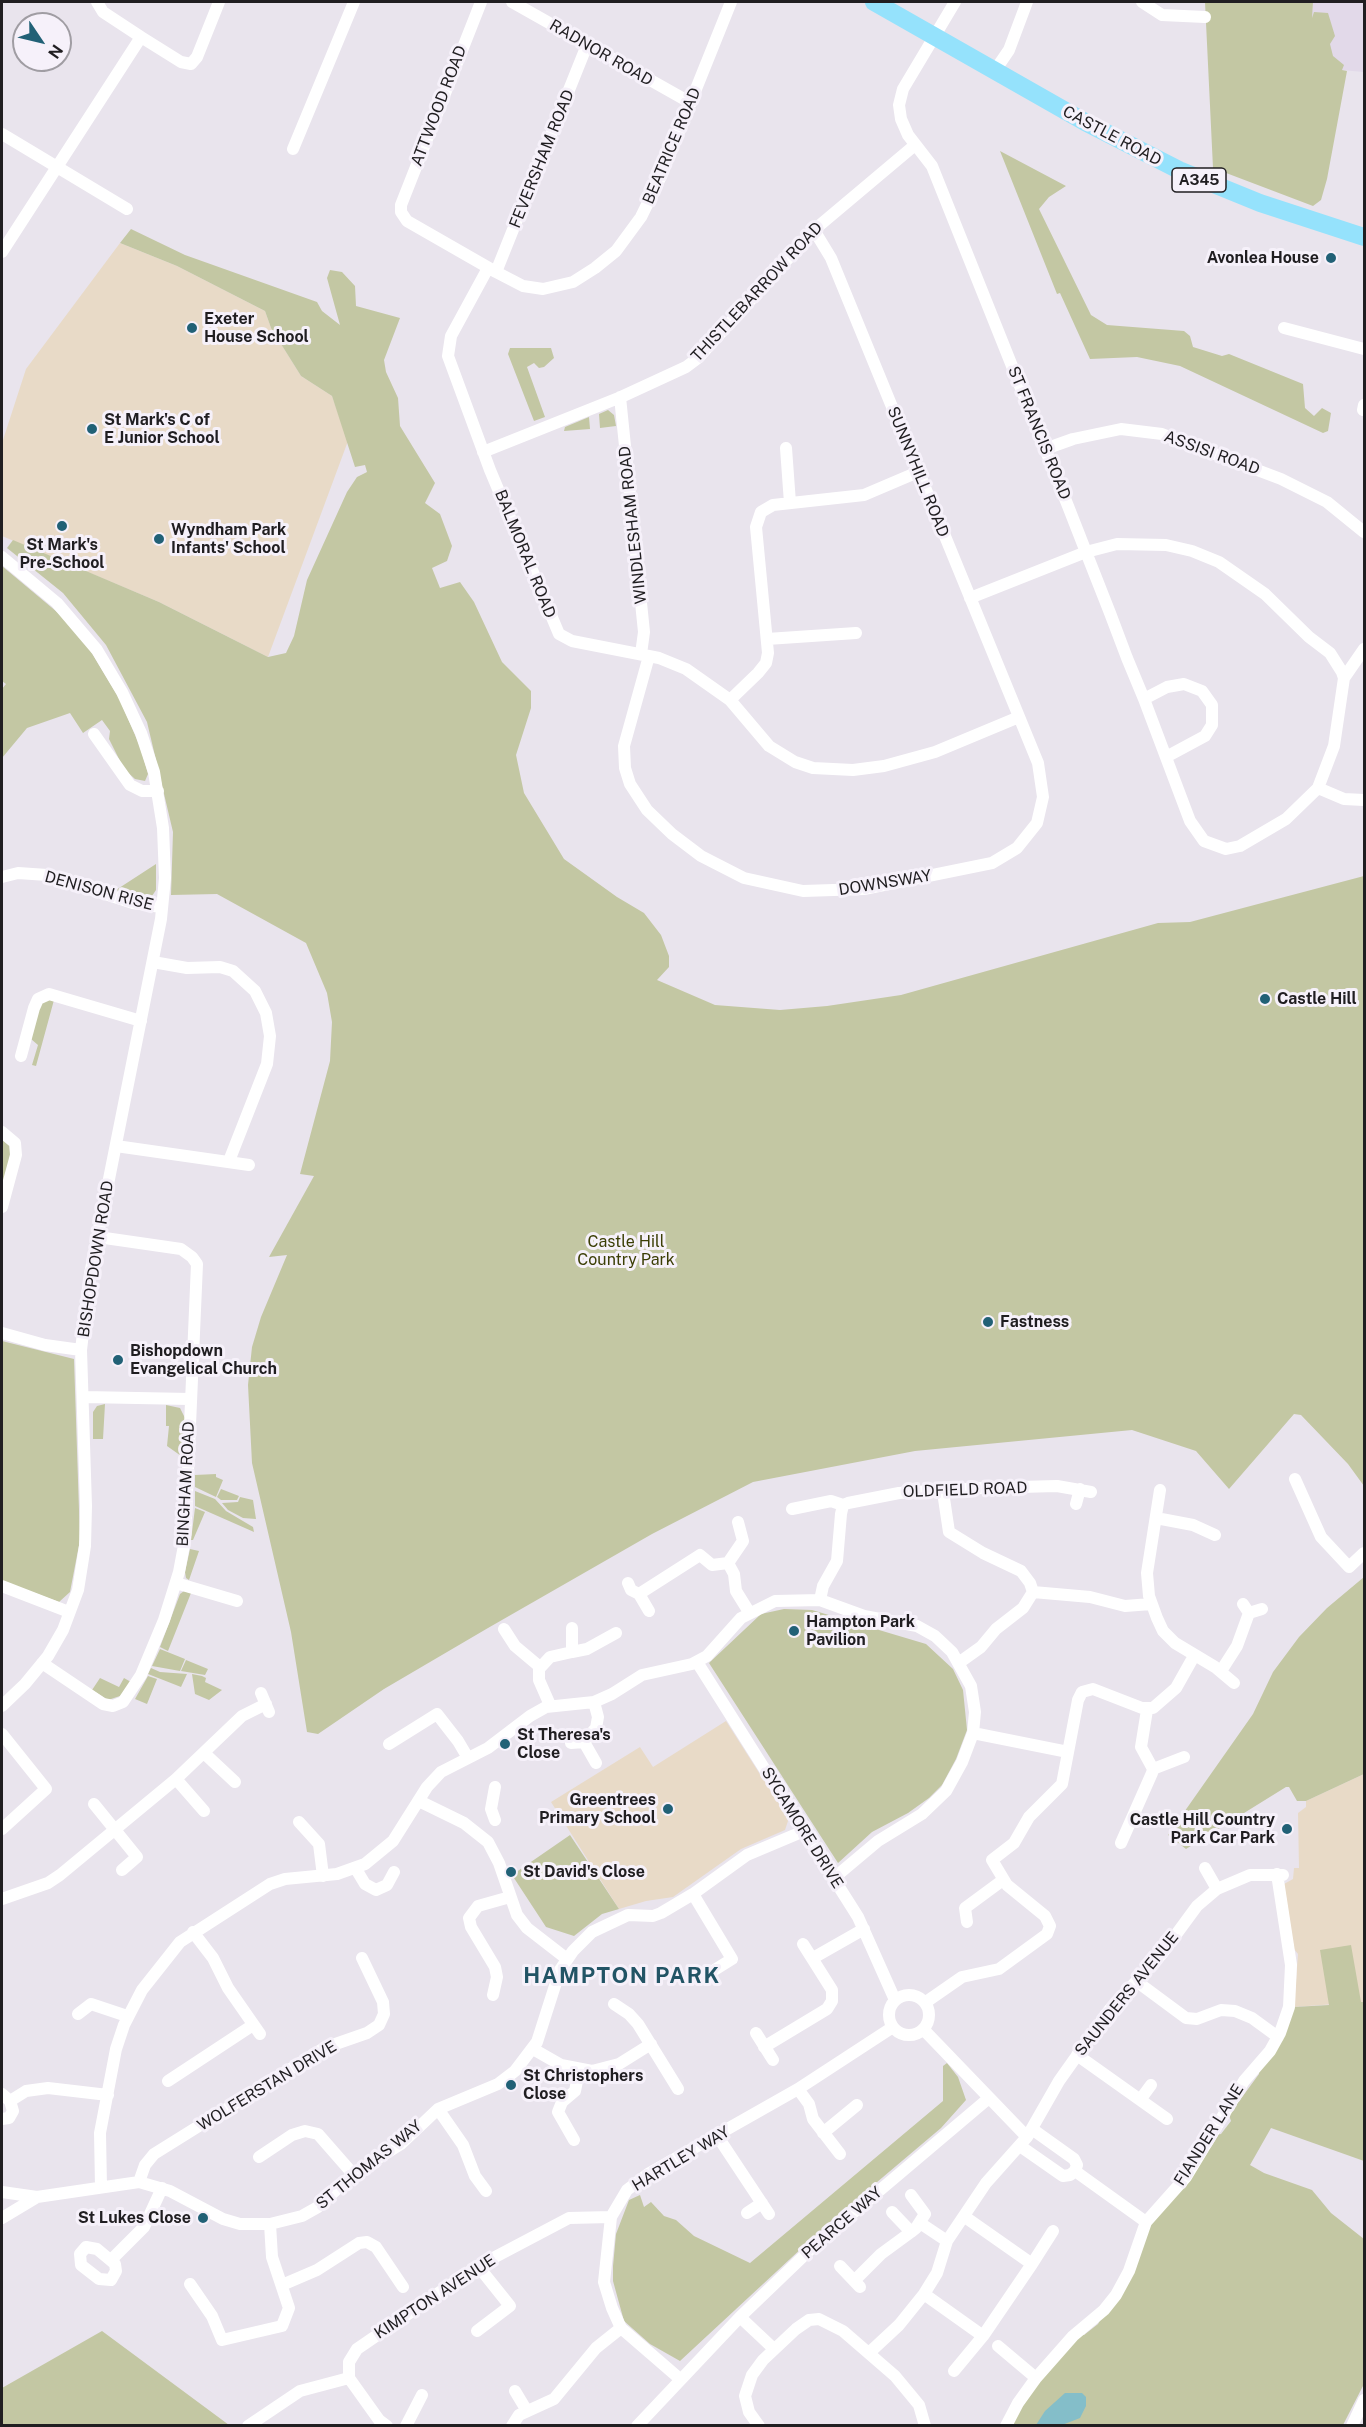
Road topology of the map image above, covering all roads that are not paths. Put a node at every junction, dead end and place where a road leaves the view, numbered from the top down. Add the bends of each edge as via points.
1 (97, 2) edge
2 (219, 2) edge
3 (354, 2) edge
4 (481, 2) edge
5 (512, 2) edge
6 (731, 2) edge
7 (874, 2) edge
8 (955, 2) edge
9 (1027, 2) edge
10 (1142, 2) edge
11 (1205, 17) dead end
12 (141, 37) junction
13 (934, 37) junction
14 (587, 45) junction
15 (996, 69) junction
16 (691, 103) junction
17 (2, 134) edge
18 (915, 145) junction
19 (293, 149) dead end
20 (55, 167) junction
21 (127, 209) dead end
22 (814, 230) junction
23 (1365, 237) edge
24 (2, 252) edge
25 (492, 270) junction
26 (1284, 328) dead end
27 (1365, 349) edge
28 (620, 397) junction
29 (786, 448) dead end
30 (1045, 449) junction
31 (483, 452) junction
32 (918, 472) junction
33 (790, 503) junction
34 (1365, 532) edge
35 (1086, 552) junction
36 (2, 557) edge
37 (970, 598) junction
38 (856, 633) dead end
39 (767, 639) junction
40 (1361, 652) edge
41 (1330, 653) junction
42 (645, 655) junction
43 (1344, 678) junction
44 (1144, 699) junction
45 (729, 700) junction
46 (1019, 717) junction
47 (94, 734) dead end
48 (1166, 757) junction
49 (1318, 788) junction
50 (158, 791) junction
51 (1365, 800) edge
52 (2, 877) edge
53 (161, 907) junction
54 (153, 962) junction
55 (141, 1021) junction
56 (21, 1056) dead end
57 (2, 1132) edge
58 (116, 1146) junction
59 (229, 1161) junction
60 (249, 1165) dead end
61 (2, 1207) edge
62 (98, 1237) junction
63 (2, 1333) edge
64 (81, 1350) junction
65 (84, 1397) junction
66 (190, 1399) junction
67 (1295, 1479) dead end
68 (1160, 1490) dead end
69 (943, 1492) junction
70 (1076, 1504) dead end
71 (843, 1505) junction
72 (792, 1509) dead end
73 (1156, 1518) junction
74 (738, 1522) dead end
75 (1215, 1535) dead end
76 (1365, 1553) edge
77 (728, 1563) junction
78 (176, 1583) junction
79 (628, 1583) dead end
80 (2, 1586) edge
81 (1033, 1592) junction
82 (639, 1594) junction
83 (820, 1600) junction
84 (237, 1601) dead end
85 (1152, 1604) junction
86 (1251, 1608) dead end
87 (649, 1611) dead end
88 (69, 1612) junction
89 (749, 1612) junction
90 (572, 1628) dead end
91 (504, 1629) dead end
92 (616, 1633) dead end
93 (572, 1652) junction
94 (1194, 1656) junction
95 (697, 1662) junction
96 (960, 1662) junction
97 (42, 1664) junction
98 (540, 1666) junction
99 (1221, 1671) junction
100 (1234, 1683) dead end
101 (594, 1702) junction
102 (265, 1703) dead end
103 (550, 1705) junction
104 (2, 1706) edge
105 (1147, 1710) junction
106 (973, 1733) junction
107 (2, 1734) edge
108 (389, 1744) dead end
109 (1068, 1752) junction
110 (204, 1753) junction
111 (1184, 1757) dead end
112 (468, 1758) junction
113 (596, 1763) dead end
114 (1153, 1769) junction
115 (176, 1779) junction
116 (235, 1782) dead end
117 (495, 1787) dead end
118 (419, 1801) junction
119 (94, 1804) dead end
120 (204, 1811) dead end
121 (299, 1822) dead end
122 (2, 1829) edge
123 (115, 1829) junction
124 (804, 1831) junction
125 (480, 1835) junction
126 (1121, 1843) dead end
127 (1205, 1868) dead end
128 (356, 1869) junction
129 (122, 1870) dead end
130 (394, 1872) dead end
131 (323, 1875) junction
132 (1281, 1875) joint
133 (834, 1878) junction
134 (1003, 1880) junction
135 (1217, 1888) junction
136 (693, 1894) junction
137 (510, 1897) junction
138 (2, 1899) edge
139 (967, 1922) dead end
140 (864, 1929) junction
141 (193, 1932) junction
142 (803, 1944) dead end
143 (362, 1958) dead end
144 (813, 1958) junction
145 (567, 1959) junction
146 (708, 1974) dead end
147 (1136, 1981) junction
148 (493, 1995) dead end
149 (895, 2000) junction
150 (926, 2002) junction
151 (614, 2004) dead end
152 (78, 2014) dead end
153 (127, 2016) junction
154 (894, 2027) junction
155 (923, 2029) junction
156 (756, 2033) dead end
157 (1278, 2037) junction
158 (651, 2044) junction
159 (764, 2046) junction
160 (533, 2049) junction
161 (1077, 2055) junction
162 (773, 2060) dead end
163 (579, 2071) junction
164 (168, 2080) dead end
165 (1151, 2085) dead end
166 (678, 2089) dead end
167 (798, 2089) junction
168 (108, 2095) junction
169 (6, 2098) edge
170 (989, 2098) junction
171 (1140, 2100) junction
172 (857, 2105) dead end
173 (438, 2109) junction
174 (2, 2119) edge
175 (1167, 2119) dead end
176 (823, 2133) junction
177 (718, 2137) junction
178 (1026, 2137) junction
179 (574, 2139) dead end
180 (840, 2154) dead end
181 (259, 2157) dead end
182 (1075, 2171) junction
183 (353, 2174) junction
184 (139, 2182) junction
185 (101, 2187) junction
186 (162, 2188) junction
187 (486, 2191) dead end
188 (2, 2192) edge
189 (910, 2195) dead end
190 (38, 2197) junction
191 (892, 2212) dead end
192 (747, 2213) dead end
193 (611, 2217) junction
194 (965, 2217) junction
195 (2, 2218) edge
196 (1146, 2223) junction
197 (270, 2224) junction
198 (916, 2228) junction
199 (1053, 2231) dead end
200 (948, 2241) junction
201 (111, 2260) dead end
202 (1032, 2264) junction
203 (478, 2266) junction
204 (840, 2266) dead end
205 (190, 2284) dead end
206 (282, 2285) junction
207 (403, 2287) dead end
208 (924, 2294) junction
209 (740, 2317) junction
210 (621, 2328) junction
211 (477, 2331) dead end
212 (983, 2336) junction
213 (998, 2346) dead end
214 (774, 2349) junction
215 (870, 2352) junction
216 (954, 2371) dead end
217 (349, 2378) junction
218 (1036, 2378) junction
219 (680, 2379) junction
220 (515, 2391) dead end
221 (422, 2395) dead end
222 (1364, 2401) edge
223 (527, 2411) junction
224 (248, 2426) edge
225 (387, 2426) edge
226 (406, 2426) edge
227 (512, 2426) edge
228 (637, 2426) edge
229 (759, 2426) edge
230 (925, 2426) edge
231 (1006, 2426) edge
232 (1352, 2426) edge

1 - 12 street via 103,12
2 - 12 street via 191,64
3 - 19 street
4 - 25 street, ATTWOOD ROAD via 400,206 407,221
5 - 14 street, RADNOR ROAD
6 - 16 street, BEATRICE ROAD
7 - 13 main road, CASTLE ROAD / A345
8 - 13 street, ST FRANCIS ROAD
9 - 15 street via 1009,50
10 - 11 street via 1162,15
12 - 20 street
13 - 15 main road, CASTLE ROAD / A345
13 - 18 street, ST FRANCIS ROAD via 900,97 901,119
14 - 16 street, RADNOR ROAD
14 - 25 street, FEVERSHAM ROAD
15 - 23 main road, CASTLE ROAD / A345 via 1085,122 1197,179
16 - 25 street, BEATRICE ROAD via 652,198 625,240 595,268 554,288 523,286
17 - 20 street
18 - 22 street, THISTLEBARROW ROAD
18 - 30 street, ST FRANCIS ROAD via 932,166
20 - 21 street
20 - 24 street
22 - 28 street, THISTLEBARROW ROAD via 698,358 673,374
22 - 32 street, SUNNYHILL ROAD via 831,258
25 - 31 street, BALMORAL ROAD via 455,327 448,351 454,378
26 - 27 street
28 - 31 street, THISTLEBARROW ROAD
28 - 42 street, WINDLESHAM ROAD
29 - 33 street
30 - 34 street, ASSISI ROAD via 1121,429 1162,434 1281,479 1327,502
30 - 35 street, ST FRANCIS ROAD
31 - 42 street, BALMORAL ROAD via 557,632 572,640
32 - 33 street via 864,495
32 - 37 street, SUNNYHILL ROAD
33 - 39 street via 767,507 757,519
35 - 37 street
35 - 41 street via 1144,542 1205,555 1255,586
35 - 44 street, ST FRANCIS ROAD
36 - 50 street, BISHOPDOWN ROAD via 57,603 97,650 132,711
37 - 46 street, SUNNYHILL ROAD
38 - 39 street
39 - 45 street via 766,663
40 - 41 street
40 - 43 street
41 - 43 street
42 - 45 street, BALMORAL ROAD via 694,673
42 - 46 street, DOWNSWAY via 624,746 624,768 639,799 667,830 701,856 744,878 788,889 864,890 992,863 1012,852 1032,832 1043,797 1040,769
43 - 49 street via 1334,746
44 - 48 street, ST FRANCIS ROAD
44 - 48 street via 1167,687 1184,684 1202,691 1212,705 1214,717 1205,736
45 - 46 street, BALMORAL ROAD via 762,740 778,752 802,765 832,770 902,762
47 - 50 street via 130,785 142,791
48 - 49 street, ST FRANCIS ROAD via 1200,837 1220,848 1240,846 1286,819
49 - 51 street via 1344,800
50 - 53 street, BISHOPDOWN ROAD via 165,863
52 - 53 street, DENISON RISE via 18,873 46,875 133,903
53 - 54 street, BISHOPDOWN ROAD
54 - 55 street, BISHOPDOWN ROAD
54 - 59 street via 233,971 255,991 266,1013 270,1036 267,1064
55 - 56 street via 49,994 38,999
55 - 58 street, BISHOPDOWN ROAD
57 - 61 street via 15,1143 16,1155
58 - 59 street
58 - 62 street, BISHOPDOWN ROAD
59 - 60 street
62 - 64 street, BISHOPDOWN ROAD
62 - 66 street, BINGHAM ROAD via 181,1250 195,1260 198,1272
63 - 64 street
64 - 65 street, BISHOPDOWN ROAD
65 - 66 street
65 - 88 street, BISHOPDOWN ROAD via 85,1546 78,1590
66 - 78 street, BINGHAM ROAD via 188,1506
67 - 76 street via 1322,1537 1349,1567
68 - 73 street
69 - 70 street, OLDFIELD ROAD via 1052,1486 1085,1491
69 - 71 street, OLDFIELD ROAD via 899,1493
69 - 81 street via 949,1532 983,1554 1021,1571
71 - 72 street, OLDFIELD ROAD via 831,1501
71 - 83 street via 837,1561
73 - 75 street via 1193,1525
73 - 85 street via 1147,1568
74 - 77 street via 743,1540
77 - 82 street via 712,1565 697,1550
77 - 89 street via 736,1591
78 - 84 street
78 - 97 street, BINGHAM ROAD via 141,1675 119,1705 99,1702
79 - 82 street
80 - 88 street
81 - 85 street via 1090,1597 1125,1605
81 - 96 street via 1023,1608
82 - 87 street
83 - 89 street via 775,1600
83 - 96 street via 864,1616 917,1626 940,1640
85 - 94 street via 1163,1631
86 - 99 street via 1237,1646
88 - 97 street, BISHOPDOWN ROAD
89 - 95 street
90 - 93 street
91 - 98 street via 515,1646
92 - 93 street via 587,1649
93 - 98 street via 550,1657
94 - 99 street
94 - 105 street via 1170,1694
95 - 101 street via 642,1675
95 - 124 street, SYCAMORE DRIVE
96 - 106 street via 973,1695
97 - 104 street, BISHOPDOWN ROAD
98 - 103 street via 539,1680
99 - 100 street
101 - 103 street
101 - 113 street via 597,1724 577,1743
102 - 110 street via 242,1716
103 - 112 street
105 - 109 street via 1093,1689 1085,1690 1078,1700
105 - 114 street via 1141,1747
106 - 109 street
106 - 133 street via 957,1772 940,1798
107 - 122 street via 46,1789
108 - 112 street via 434,1709
109 - 134 street via 1060,1788 1029,1817 1014,1843 992,1860
110 - 115 street
110 - 116 street
111 - 114 street
112 - 118 street via 436,1776
114 - 126 street via 1149,1786
115 - 120 street
115 - 123 street
117 - 125 street via 491,1809 499,1816
118 - 125 street
118 - 128 street via 393,1841
119 - 123 street
121 - 131 street via 319,1844
123 - 129 street via 137,1857
123 - 138 street via 54,1879
124 - 133 street, SYCAMORE DRIVE
124 - 136 street, ST THOMAS WAY via 747,1855
125 - 137 street via 497,1857
127 - 135 street
128 - 130 street via 368,1887 376,1890 387,1885
128 - 131 street
131 - 141 street via 270,1884
132 - 135 street, SAUNDERS AVENUE via 1250,1875
132 - 157 street, FIANDER LANE via 1291,1965 1289,2007
133 - 140 street, SYCAMORE DRIVE
134 - 139 street via 961,1904
134 - 150 street via 1045,1916 1050,1926 1047,1934 999,1970 962,1977
135 - 147 street, SAUNDERS AVENUE via 1197,1906
136 - 145 street, ST THOMAS WAY via 656,1915 628,1915 604,1925
136 - 146 street via 732,1959
137 - 145 street via 527,1928
137 - 148 street via 478,1906 469,1918 495,1967
140 - 144 street
140 - 149 street, SYCAMORE DRIVE
141 - 153 street via 158,1967
141 - 164 street via 257,2029
142 - 144 street
143 - 184 street, WOLFERSTAN DRIVE via 383,2002 384,2014 379,2025 324,2048 154,2154
144 - 159 street via 832,1990 832,2001 827,2009
145 - 160 street, ST THOMAS WAY
147 - 157 street via 1186,2018 1235,2011
147 - 161 street, SAUNDERS AVENUE via 1116,2001
149 - 150 street via 909,1994
149 - 154 street via 889,2013
150 - 155 street via 929,2019
151 - 158 street via 633,2018
152 - 153 street via 91,2004
153 - 168 street
154 - 155 street via 908,2035
154 - 167 street, HARTLEY WAY
155 - 170 street
156 - 159 street
157 - 196 street, FIANDER LANE via 1238,2089 1186,2177
158 - 163 street via 611,2068
158 - 166 street
159 - 162 street
160 - 163 street
160 - 173 street, ST THOMAS WAY via 498,2084
161 - 171 street
161 - 178 street, SAUNDERS AVENUE
163 - 179 street via 575,2091 562,2102 558,2112
165 - 171 street
167 - 176 street
167 - 177 street, HARTLEY WAY
168 - 169 street via 39,2088
168 - 185 street via 99,2143
169 - 174 street via 12,2114
170 - 178 street
170 - 209 street, PEARCE WAY via 840,2223
171 - 175 street
172 - 176 street
173 - 183 street, ST THOMAS WAY via 401,2144
173 - 187 street via 463,2145 475,2176
176 - 180 street
177 - 192 street via 765,2208
177 - 193 street, HARTLEY WAY via 648,2174 627,2190
178 - 182 street via 1070,2156 1076,2163
178 - 182 street via 1063,2176
178 - 194 street, SAUNDERS AVENUE via 986,2183
181 - 183 street via 305,2130 318,2134
182 - 196 street
183 - 197 street, ST THOMAS WAY via 310,2212
184 - 185 street, ST THOMAS WAY
184 - 186 street, ST THOMAS WAY
185 - 190 street, ST THOMAS WAY
186 - 197 street, ST THOMAS WAY via 223,2220
186 - 201 street via 144,2227
188 - 190 street, ST THOMAS WAY
189 - 198 street via 924,2211
190 - 195 street, ST THOMAS WAY
191 - 198 street
193 - 203 street, KIMPTON AVENUE via 569,2218
193 - 210 street, HARTLEY WAY via 604,2282
194 - 200 street, SAUNDERS AVENUE
194 - 202 street
196 - 218 street, FIANDER LANE via 1116,2295
197 - 206 street via 272,2257
198 - 200 street
198 - 204 street via 881,2254 857,2284
199 - 202 street
200 - 208 street, SAUNDERS AVENUE
202 - 212 street
203 - 211 street via 510,2306
203 - 217 street, KIMPTON AVENUE via 357,2349 349,2362
205 - 206 street via 212,2316 217,2342 282,2326 289,2308
206 - 207 street via 367,2242 376,2247
208 - 212 street
208 - 215 street, SAUNDERS AVENUE
209 - 214 street
209 - 219 street, PEARCE WAY
210 - 219 street, HARTLEY WAY
210 - 223 street via 596,2348 554,2399
212 - 216 street
213 - 218 street
214 - 215 street via 804,2322 819,2319
214 - 229 street via 756,2368 745,2392 747,2406
215 - 230 street via 919,2405
217 - 224 street via 300,2391
217 - 225 street
218 - 231 street, FIANDER LANE
219 - 228 street, PEARCE WAY
220 - 223 street
221 - 226 street
222 - 232 street
223 - 227 street

